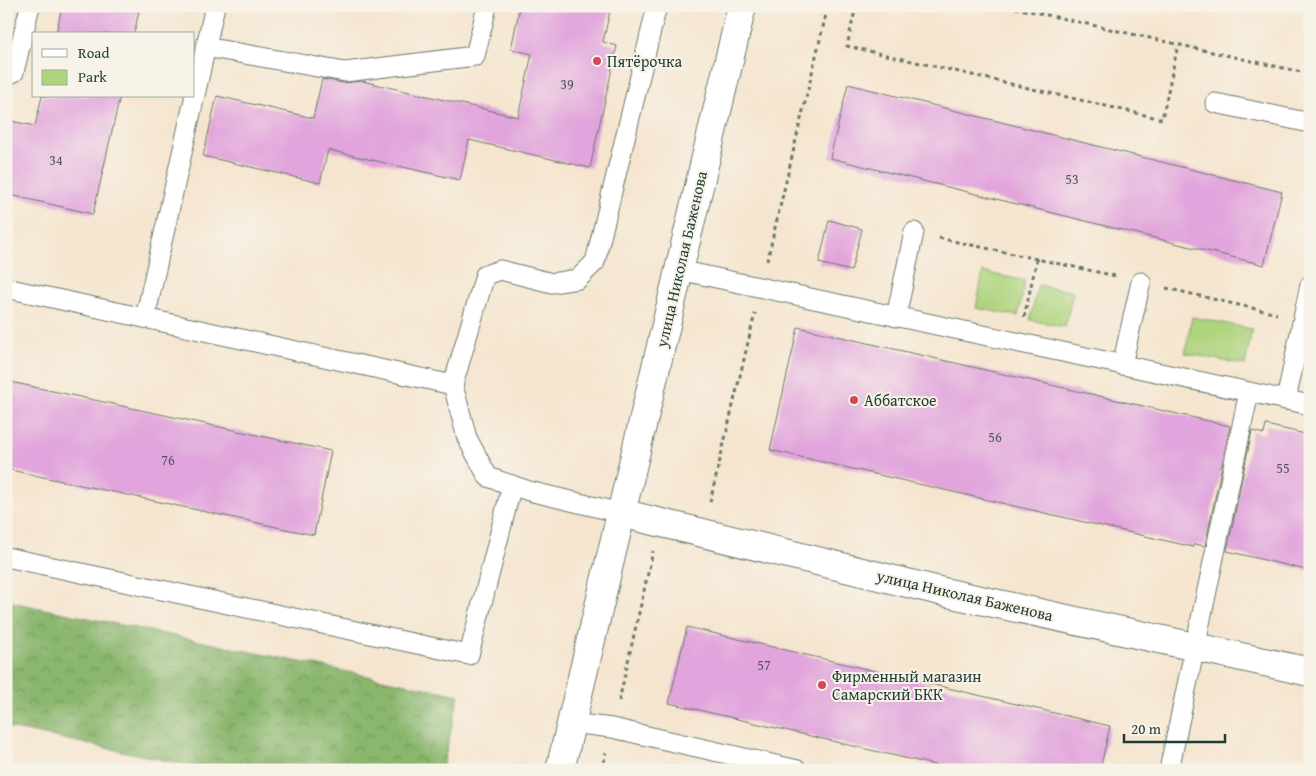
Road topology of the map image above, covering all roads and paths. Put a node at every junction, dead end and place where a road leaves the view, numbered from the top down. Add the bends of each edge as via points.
1 (30, 6) edge
2 (215, 6) edge
3 (487, 6) edge
4 (657, 6) edge
5 (742, 6) edge
6 (856, 6) edge
7 (1007, 6) edge
8 (1178, 45) junction
9 (205, 47) junction
10 (1310, 74) edge
11 (6, 76) edge
12 (195, 92) edge
13 (194, 98) edge
14 (1214, 103) dead end
15 (1310, 123) edge
16 (914, 232) dead end
17 (1037, 259) dead end
18 (679, 270) junction
19 (1141, 282) dead end
20 (1310, 285) edge
21 (6, 288) edge
22 (896, 317) junction
23 (145, 318) junction
24 (1019, 342) junction
25 (1122, 365) junction
26 (453, 385) junction
27 (1250, 392) junction
28 (1286, 400) junction
29 (1310, 405) edge
30 (512, 485) junction
31 (621, 513) junction
32 (659, 523) junction
33 (6, 557) edge
34 (1196, 646) junction
35 (1310, 672) edge
36 (571, 723) junction
37 (612, 728) junction
38 (560, 770) edge
39 (602, 770) edge
40 (798, 770) edge
41 (1169, 770) edge

1 - 11 lane via 14,72
2 - 9 lane
3 - 9 lane via 474,56 345,72
4 - 26 lane via 595,262 578,279 552,282 500,270 485,275
5 - 18 street, улица Николая Баженова
6 - 8 path via 847,46 1162,119
7 - 8 path
8 - 10 path
9 - 12 lane
13 - 23 lane
14 - 15 lane
16 - 22 lane
17 - 24 path
18 - 22 lane
18 - 31 street, улица Николая Баженова
19 - 25 lane
20 - 28 lane
21 - 23 lane
22 - 24 lane
23 - 26 lane
24 - 25 lane
25 - 27 lane
26 - 30 lane via 467,438 488,477
27 - 28 lane
27 - 34 lane
28 - 29 lane
30 - 31 lane
30 - 33 lane via 469,655
31 - 32 street, улица Николая Баженова
31 - 36 street, улица Николая Баженова
32 - 34 street, улица Николая Баженова via 948,593
32 - 37 path
34 - 35 street, улица Николая Баженова
34 - 41 lane
36 - 37 lane
36 - 38 street, улица Николая Баженова
37 - 39 path
37 - 40 lane

